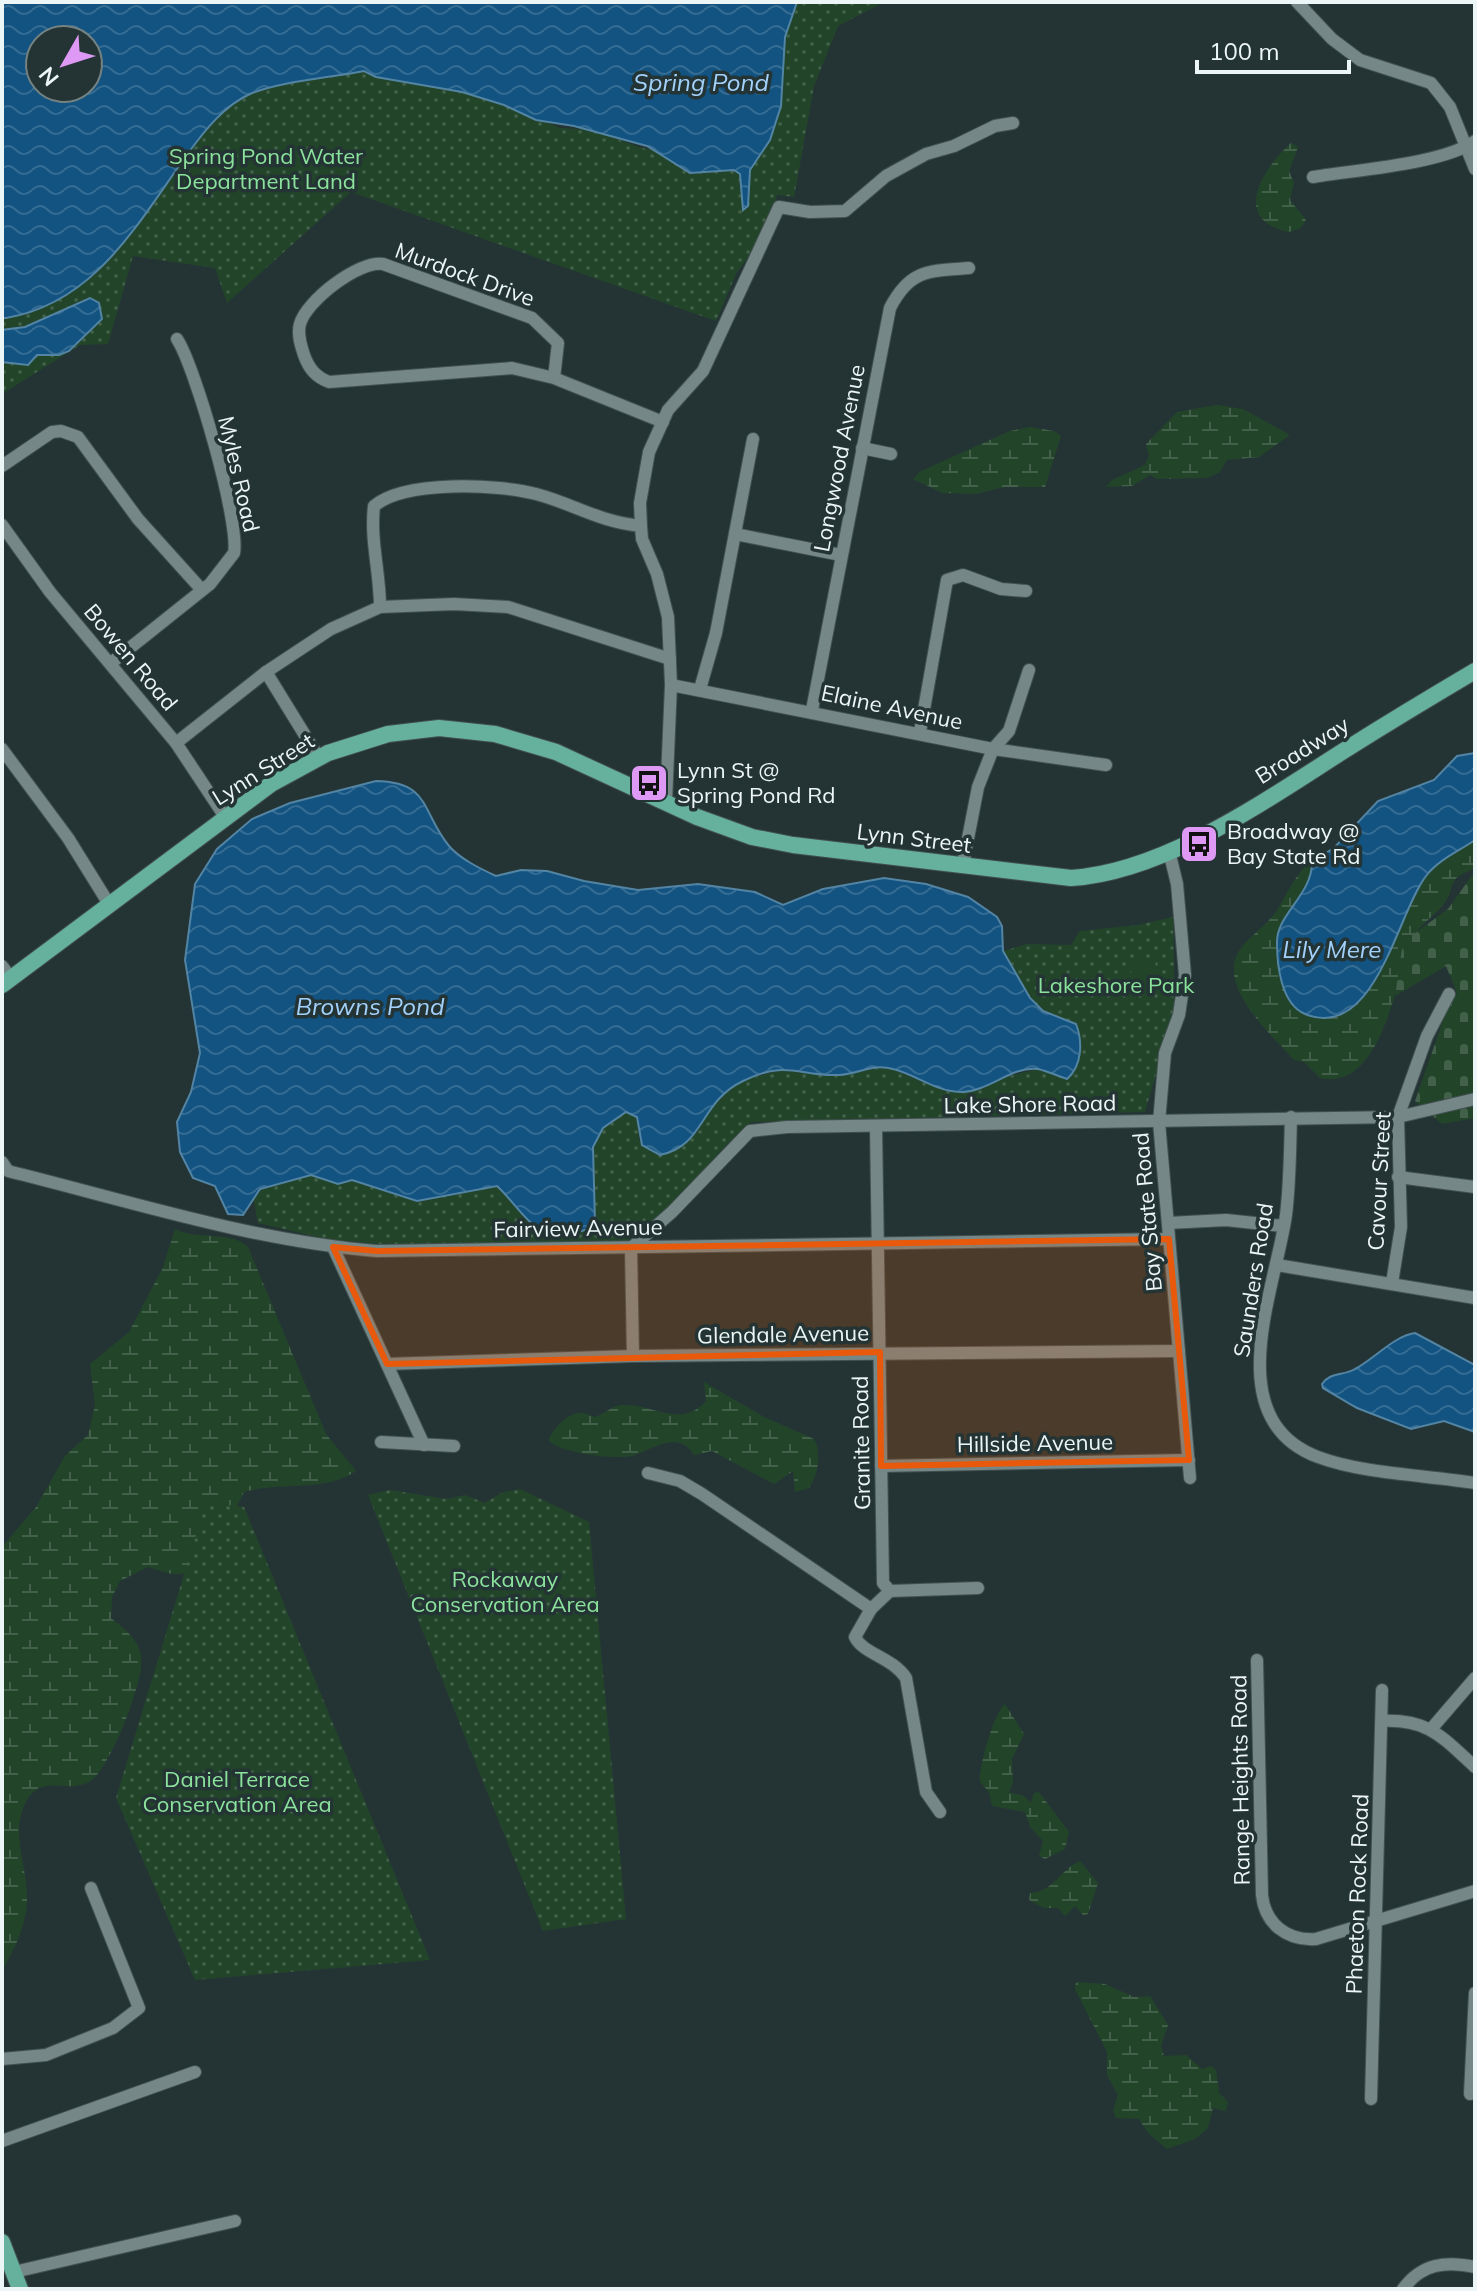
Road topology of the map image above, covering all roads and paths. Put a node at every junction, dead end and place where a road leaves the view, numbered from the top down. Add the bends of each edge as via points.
1 (1297, 2) edge
2 (1013, 123) dead end
3 (1471, 144) edge
4 (1475, 169) edge
5 (1313, 177) dead end
6 (969, 268) dead end
7 (177, 339) dead end
8 (554, 378) junction
9 (663, 422) junction
10 (753, 439) dead end
11 (862, 448) junction
12 (891, 454) dead end
13 (2, 466) edge
14 (2, 525) edge
15 (641, 526) junction
16 (735, 534) junction
17 (841, 555) junction
18 (202, 590) junction
19 (1026, 591) dead end
20 (380, 607) junction
21 (670, 659) junction
22 (111, 663) junction
23 (1029, 670) dead end
24 (1475, 671) edge
25 (266, 672) junction
26 (671, 685) junction
27 (700, 689) junction
28 (812, 710) junction
29 (920, 732) junction
30 (176, 743) junction
31 (2, 749) edge
32 (993, 749) junction
33 (319, 758) junction
34 (1106, 765) dead end
35 (666, 802) junction
36 (225, 817) junction
37 (1169, 851) junction
38 (1148, 859) joint
39 (963, 864) junction
40 (109, 904) junction
41 (5, 976) edge
42 (1449, 994) dead end
43 (1475, 1099) edge
44 (1291, 1117) junction
45 (1398, 1117) junction
46 (1159, 1122) junction
47 (876, 1126) junction
48 (2, 1162) edge
49 (1398, 1177) junction
50 (1475, 1187) edge
51 (1168, 1223) junction
52 (1283, 1226) junction
53 (1169, 1239) junction
54 (878, 1244) junction
55 (333, 1247) junction
56 (631, 1248) junction
57 (1277, 1265) junction
58 (1392, 1283) junction
59 (1475, 1298) edge
60 (1179, 1351) junction
61 (880, 1352) junction
62 (633, 1356) junction
63 (387, 1364) junction
64 (381, 1442) dead end
65 (424, 1445) junction
66 (454, 1446) dead end
67 (1189, 1460) junction
68 (881, 1466) junction
69 (648, 1473) dead end
70 (1190, 1478) dead end
71 (1475, 1483) edge
72 (978, 1588) dead end
73 (890, 1591) junction
74 (871, 1609) junction
75 (1257, 1660) dead end
76 (1475, 1678) edge
77 (1382, 1690) dead end
78 (1382, 1721) junction
79 (1432, 1728) junction
80 (1475, 1767) edge
81 (940, 1812) dead end
82 (91, 1888) dead end
83 (1475, 1891) edge
84 (1375, 1921) junction
85 (1475, 1993) edge
86 (1474, 2047) edge
87 (2, 2059) edge
88 (195, 2072) dead end
89 (1470, 2094) dead end
90 (1371, 2099) dead end
91 (2, 2141) edge
92 (235, 2221) dead end
93 (2, 2242) edge
94 (1475, 2267) edge
95 (14, 2272) junction
96 (20, 2289) edge
97 (1403, 2289) edge

1 - 3 street via 1360,60 1431,83
2 - 9 street via 926,154 886,176 845,211 779,207 703,371
3 - 4 street
3 - 5 street via 1412,161
6 - 11 street, Longwood Avenue via 918,275 897,296 885,328
7 - 18 street, Myles Road via 191,363 235,532 230,560
8 - 8 street, Murdock Drive via 512,368 329,382 308,365 300,323 314,303 353,271 369,263 383,264 532,318 558,343
8 - 9 street, Murdock Drive
9 - 15 street via 649,452
10 - 16 street
11 - 12 street
11 - 17 street, Longwood Avenue
13 - 18 street via 52,432 75,435 138,519
14 - 22 street, Bowen Road
15 - 20 street via 609,523 538,495 499,487 384,497 374,506 371,527
15 - 21 street via 668,617
16 - 17 street
16 - 27 street
17 - 28 street, Longwood Avenue
18 - 22 street, Myles Road
19 - 29 street via 1001,589 963,575 951,577
20 - 21 street via 508,607
20 - 25 street via 331,629
21 - 26 street
22 - 30 street, Bowen Road
23 - 32 street via 1009,731
24 - 37 main road, Broadway via 1269,798
25 - 30 street
25 - 33 street
26 - 27 street, Elaine Avenue
26 - 35 street
27 - 28 street, Elaine Avenue
28 - 29 street, Elaine Avenue
29 - 32 street, Elaine Avenue
30 - 36 street, Bowen Road
31 - 40 street
32 - 34 street, Elaine Avenue
32 - 39 street via 978,787
33 - 35 main road, Lynn Street via 388,734 439,728 495,734 556,752
33 - 36 main road, Lynn Street
35 - 39 main road, Lynn Street via 765,840
36 - 40 main road, Lynn Street
37 - 38 main road, Broadway
37 - 46 street, Bay State Road via 1185,975 1179,1015 1165,1053
38 - 39 main road, Lynn Street via 1102,876 1071,878
40 - 41 main road, Lynn Street
42 - 45 street, Cavour Street via 1427,1036
43 - 45 street, Lake Shore Road
44 - 45 street, Lake Shore Road
44 - 46 street, Lake Shore Road
44 - 52 street, Saunders Road
45 - 49 street, Cavour Street
46 - 47 street, Lake Shore Road
46 - 51 street, Bay State Road
47 - 54 street, Granite Road
47 - 56 street, Lake Shore Road via 750,1131
48 - 55 street, Fairview Avenue via 8,1171
49 - 50 street
49 - 58 street, Cavour Street via 1401,1227
51 - 52 street via 1226,1220
51 - 53 street, Bay State Road
52 - 57 street, Saunders Road
53 - 54 street, Fairview Avenue
53 - 60 street, Bay State Road
54 - 56 street, Fairview Avenue
54 - 61 street, Granite Road
55 - 56 street, Fairview Avenue
55 - 63 street
56 - 62 street
57 - 58 street
57 - 71 street, Saunders Road via 1258,1370 1265,1406 1285,1437 1319,1457 1342,1463
58 - 59 street
60 - 61 street, Glendale Avenue
60 - 67 street, Bay State Road
61 - 62 street, Glendale Avenue
61 - 68 street, Granite Road
62 - 63 street, Glendale Avenue
63 - 65 street
64 - 65 street
65 - 66 street
67 - 68 street, Hillside Avenue
67 - 70 street, Bay State Road
68 - 73 street, Granite Road via 883,1583
69 - 74 street via 680,1481 702,1494
72 - 73 street
73 - 74 street
74 - 81 street via 856,1630 858,1643 901,1670 909,1687 926,1792
75 - 84 street, Range Heights Road via 1265,1910 1281,1931 1306,1939
76 - 79 street
77 - 78 street, Phaeton Rock Road
78 - 79 street via 1406,1720
78 - 84 street, Phaeton Rock Road
79 - 80 street
82 - 87 street via 139,2008 113,2028 46,2055
83 - 84 street, Range Heights Road
84 - 90 street, Phaeton Rock Road
85 - 86 street
86 - 89 street
88 - 91 street
92 - 95 street
93 - 95 main road
94 - 97 street via 1432,2266
95 - 96 main road

